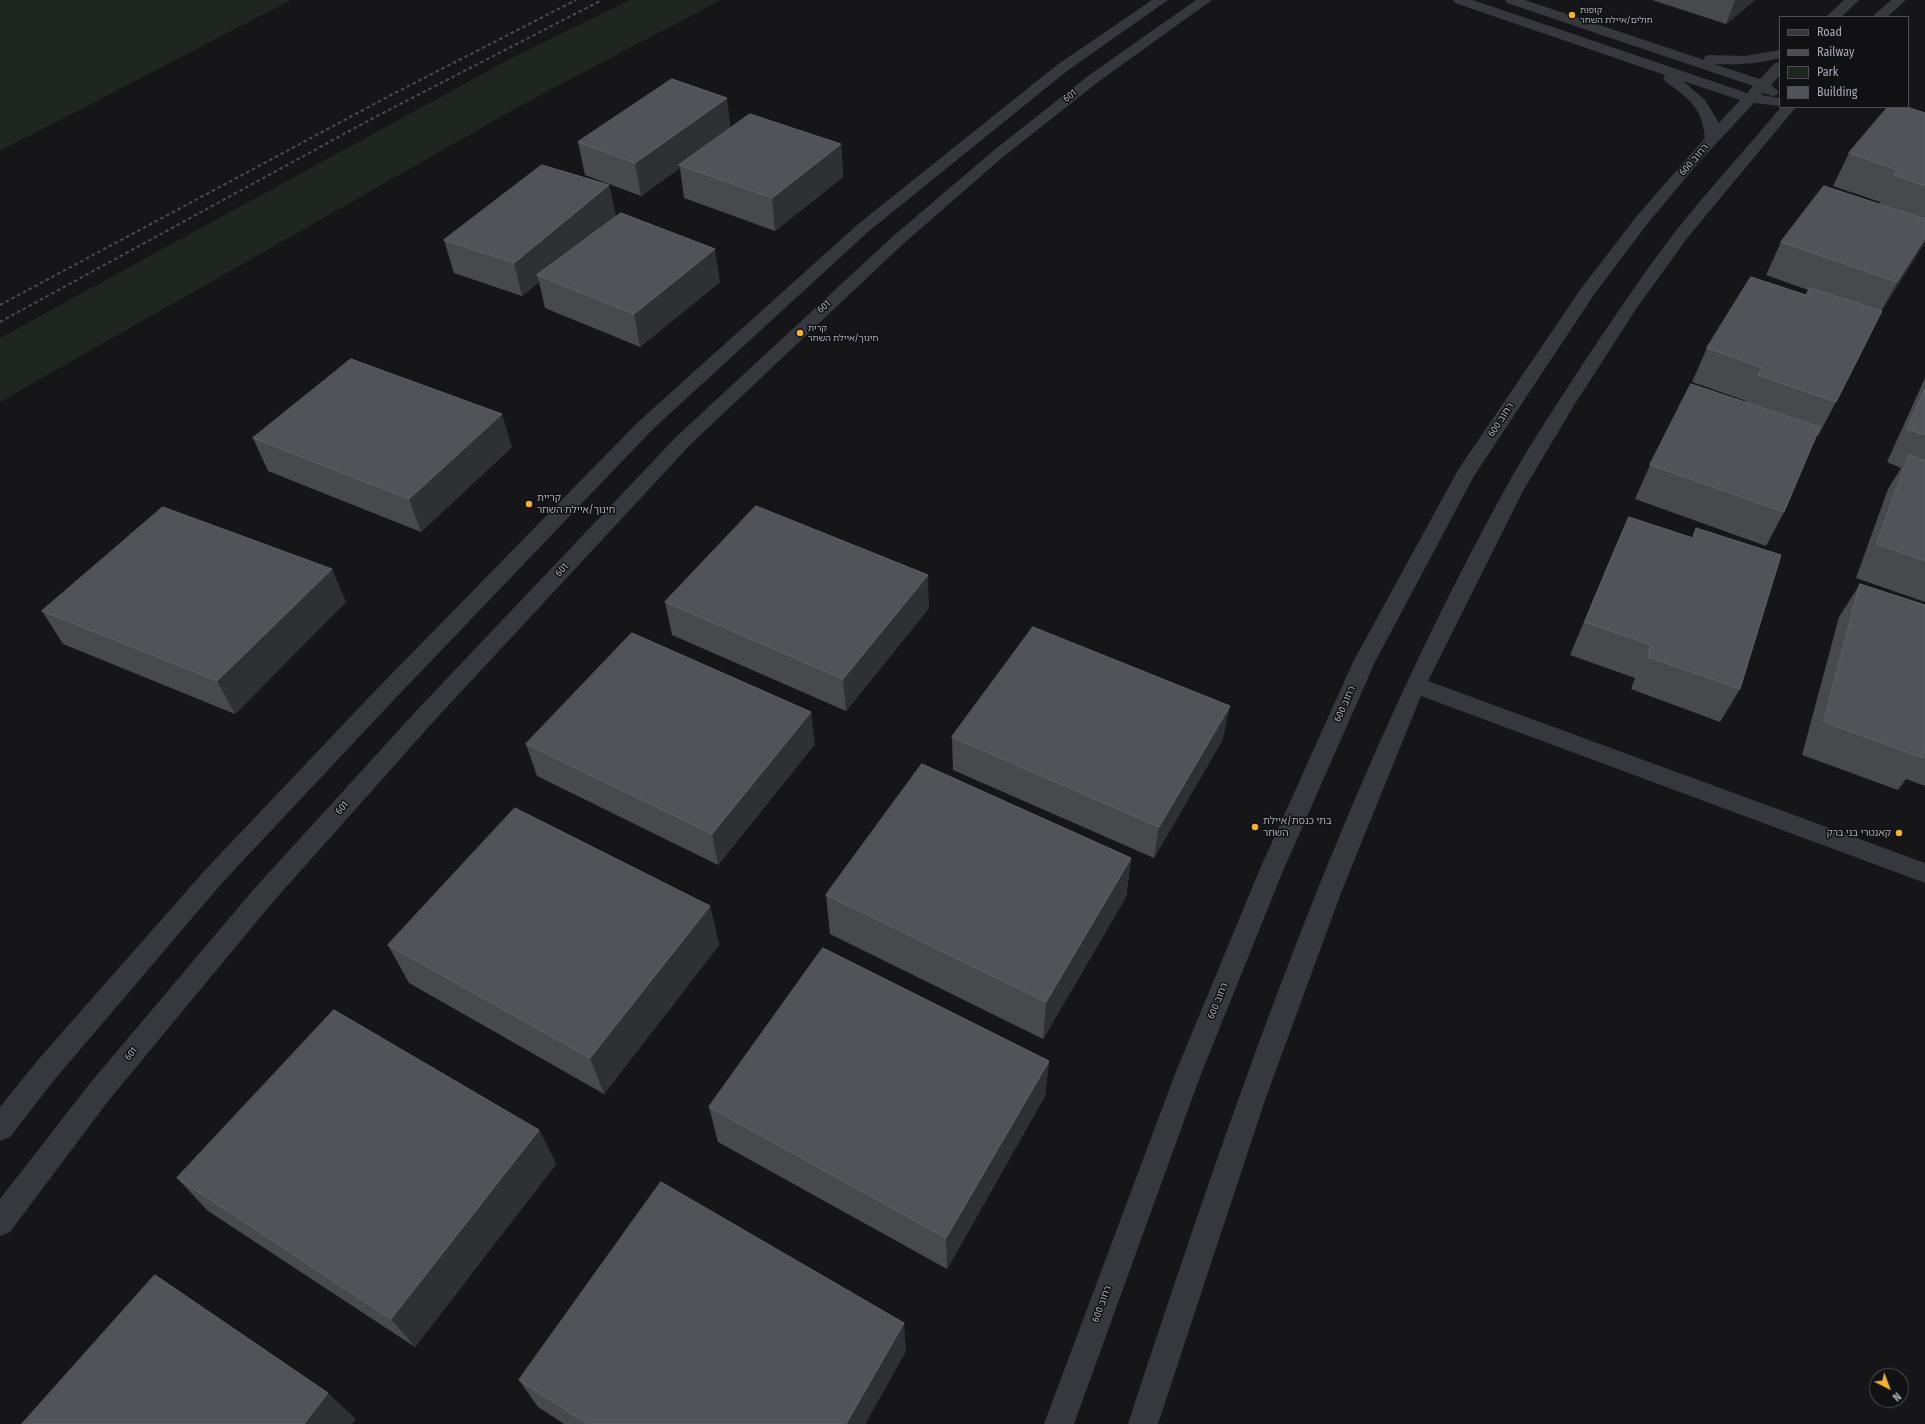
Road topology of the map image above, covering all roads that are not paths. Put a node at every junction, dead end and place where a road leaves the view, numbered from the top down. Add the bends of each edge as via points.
1 (1162, 0) edge
2 (1205, 0) edge
3 (1460, 0) edge
4 (1512, 0) edge
5 (1852, 0) edge
6 (1899, 0) edge
7 (1834, 16) edge
8 (1881, 16) edge
9 (1666, 52) junction
10 (1779, 54) edge
11 (1647, 64) junction
12 (1779, 67) edge
13 (1755, 92) junction
14 (1779, 97) edge
15 (1779, 102) edge
16 (1787, 108) edge
17 (1713, 138) junction
18 (1415, 685) junction
19 (1925, 873) edge
20 (0, 1128) edge
21 (0, 1222) edge
22 (1059, 1424) edge
23 (1143, 1424) edge

1 - 20 street via 1062,68 967,142 869,223 645,426 214,876 46,1070
2 - 21 street, 601 via 1093,78 998,154 897,240 684,440 424,716 263,896 100,1091
3 - 11 street
4 - 9 street
5 - 7 street
6 - 8 street
9 - 10 street via 1692,57 1739,60
9 - 13 street via 1758,83
11 - 13 street
11 - 17 street via 1688,91 1702,106 1711,122
12 - 13 street, רחוב 600
13 - 14 street
13 - 15 street
13 - 17 street, רחוב 600
16 - 18 street via 1682,234 1628,308 1513,491
17 - 22 street, רחוב 600 via 1642,220 1586,294 1519,392 1466,475 1364,662 1271,871 1188,1074
18 - 19 street
18 - 23 street via 1329,894 1252,1100

